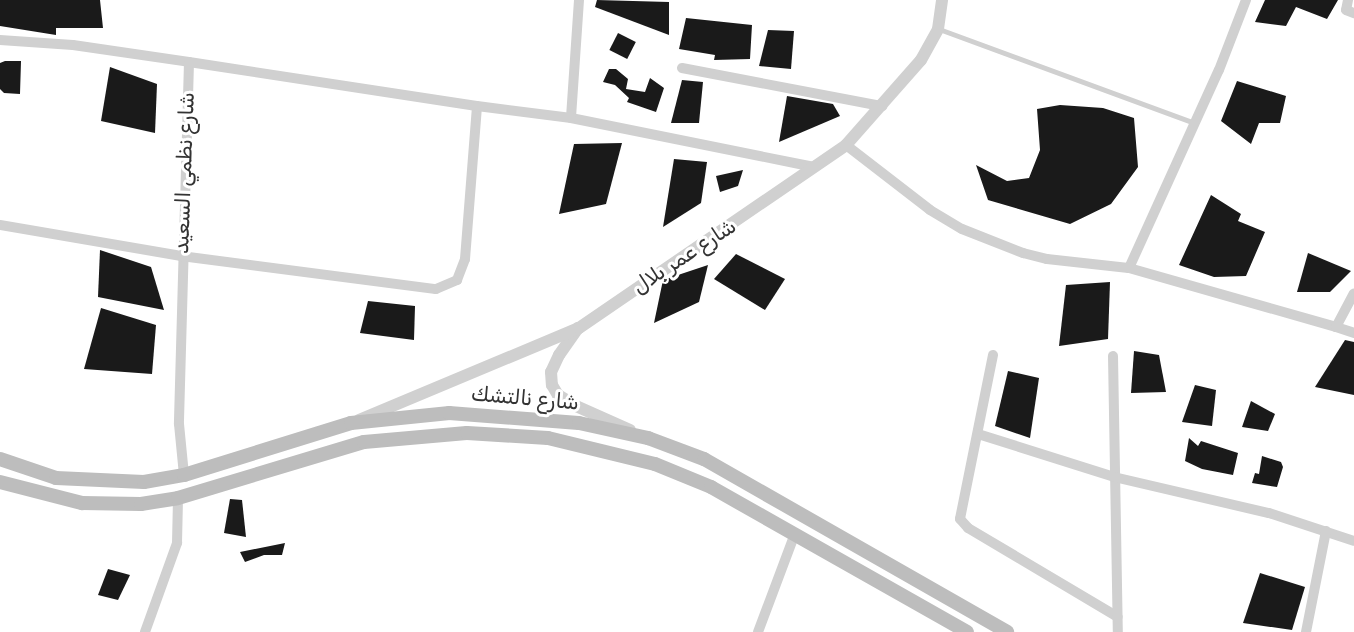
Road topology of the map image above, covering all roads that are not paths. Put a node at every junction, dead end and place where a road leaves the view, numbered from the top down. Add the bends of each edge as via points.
1 (579, 0) edge
2 (942, 0) edge
3 (1246, 0) edge
4 (1348, 0) edge
5 (1354, 13) edge
6 (938, 28) junction
7 (0, 40) edge
8 (189, 62) junction
9 (682, 68) dead end
10 (477, 106) junction
11 (882, 106) junction
12 (571, 118) junction
13 (1194, 123) junction
14 (846, 145) junction
15 (814, 167) junction
16 (0, 225) edge
17 (182, 256) junction
18 (1129, 268) junction
19 (1354, 293) edge
20 (579, 327) junction
21 (1336, 327) junction
22 (1354, 333) edge
23 (993, 355) dead end
24 (1113, 356) dead end
25 (351, 423) junction
26 (978, 434) junction
27 (648, 438) junction
28 (0, 459) edge
29 (184, 475) junction
30 (1114, 477) junction
31 (0, 482) edge
32 (178, 498) junction
33 (1326, 531) junction
34 (794, 536) junction
35 (1354, 541) edge
36 (1118, 617) junction
37 (146, 632) edge
38 (758, 632) edge
39 (967, 632) edge
40 (1007, 632) edge
41 (1118, 632) edge
42 (1306, 632) edge

1 - 12 street
2 - 6 street, شارع عمر بلال
3 - 13 street
4 - 5 street via 1346,10
6 - 11 street, شارع عمر بلال via 921,60
6 - 13 lane
7 - 8 street, شارع نظمي السعيد via 73,45
8 - 10 street
8 - 17 street, شارع نظمي السعيد
9 - 11 street
10 - 12 street
10 - 17 street via 465,259 457,280 449,286 424,290
11 - 14 street, شارع عمر بلال
12 - 15 street
13 - 18 street
14 - 15 street, شارع عمر بلال
14 - 18 street via 930,210 990,241 1047,259
15 - 20 street, شارع عمر بلال
16 - 17 street
17 - 29 street, شارع نظمي السعيد via 179,424
18 - 21 street
19 - 21 street
20 - 25 street, شارع عمر بلال
20 - 27 street via 555,363 552,385 558,395
21 - 22 street
23 - 26 street
24 - 30 street
25 - 27 main road, شارع نالتشك via 449,413 487,414 579,423
25 - 29 main road, شارع نالتشك
26 - 30 street
26 - 36 street via 960,507 962,523
27 - 40 main road, شارع نالتشك via 731,473
28 - 29 main road, شارع نالتشك via 28,471 88,482 144,482
30 - 33 street via 1269,513
30 - 36 street
31 - 32 main road, شارع نالتشك via 82,503 141,504
32 - 34 main road, شارع نالتشك via 364,442 447,433 513,434 594,447 655,464 711,487
32 - 37 street via 177,543
33 - 35 street
33 - 42 street
34 - 38 street
34 - 39 main road, شارع نالتشك
36 - 41 street

